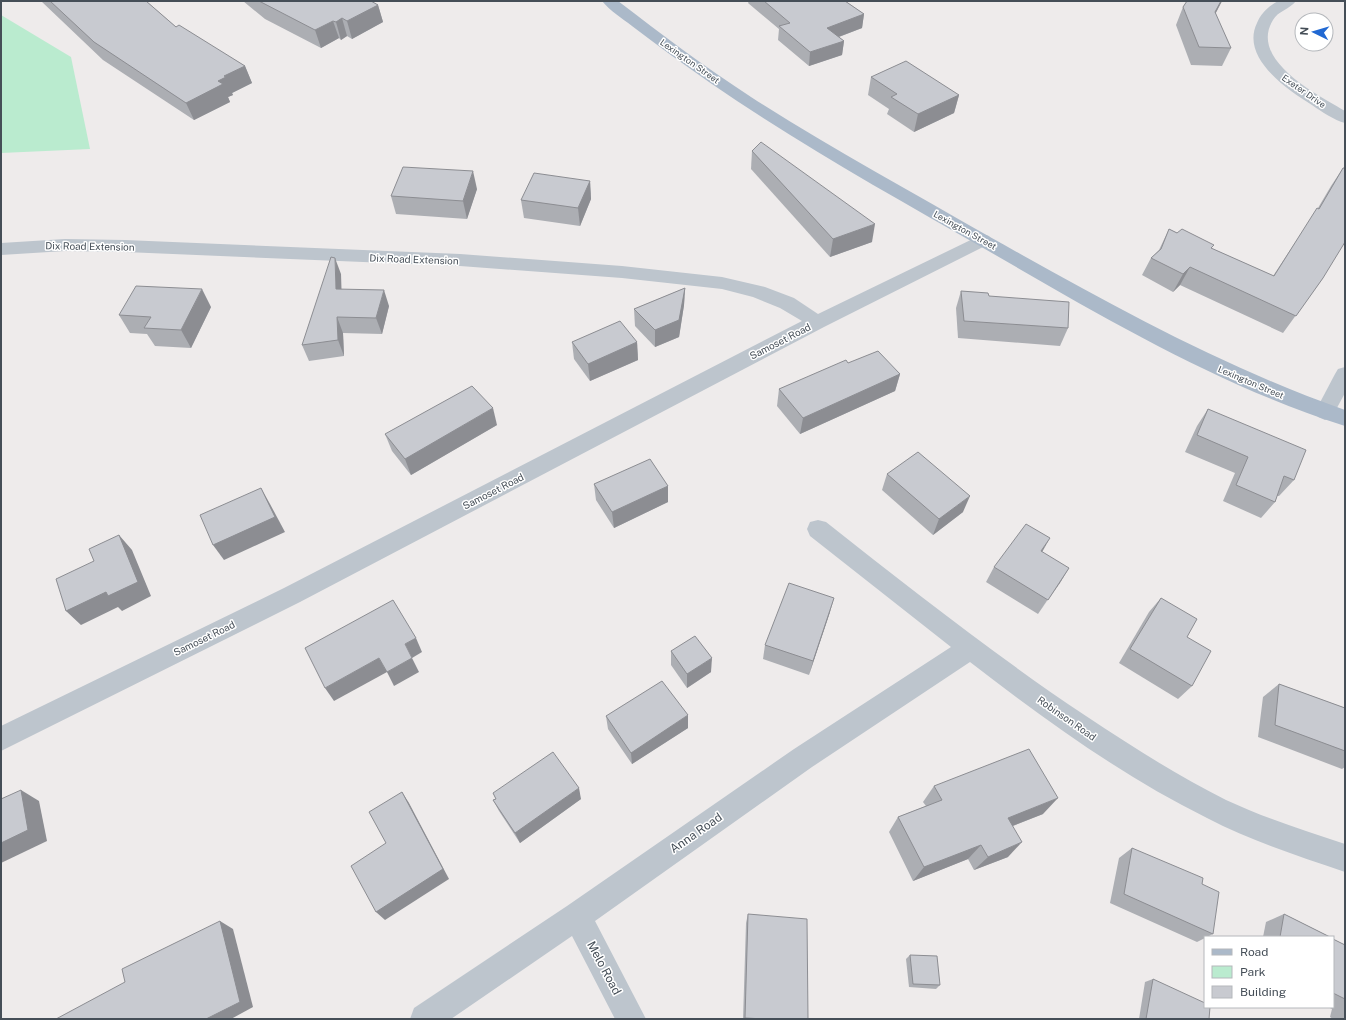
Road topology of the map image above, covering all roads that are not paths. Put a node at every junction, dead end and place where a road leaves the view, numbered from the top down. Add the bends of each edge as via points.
1 (609, 1) edge
2 (1289, 1) edge
3 (1345, 118) edge
4 (983, 240) junction
5 (1, 249) edge
6 (817, 322) junction
7 (1345, 374) edge
8 (1325, 412) junction
9 (1345, 418) edge
10 (818, 529) dead end
11 (970, 648) junction
12 (1, 739) edge
13 (1345, 858) edge
14 (577, 916) junction
15 (425, 1019) edge
16 (631, 1019) edge

1 - 4 main road, Lexington Street via 705,72 771,116 879,182
2 - 3 street, Exeter Drive via 1271,12 1263,22 1260,35 1262,49 1271,64 1287,81
4 - 6 street, Samoset Road
4 - 8 main road, Lexington Street via 1083,297 1209,363 1270,391
5 - 6 street, Dix Road Extension via 65,245 125,246 460,260 622,272 722,283 751,290 787,303
6 - 12 street, Samoset Road via 292,595
7 - 8 street
8 - 9 main road, Lexington Street
10 - 11 street, Robinson Road
11 - 13 street, Robinson Road via 1111,749 1200,800 1262,828
11 - 14 street, Anna Road via 803,758
14 - 15 street, Anna Road
14 - 16 street, Melo Road

